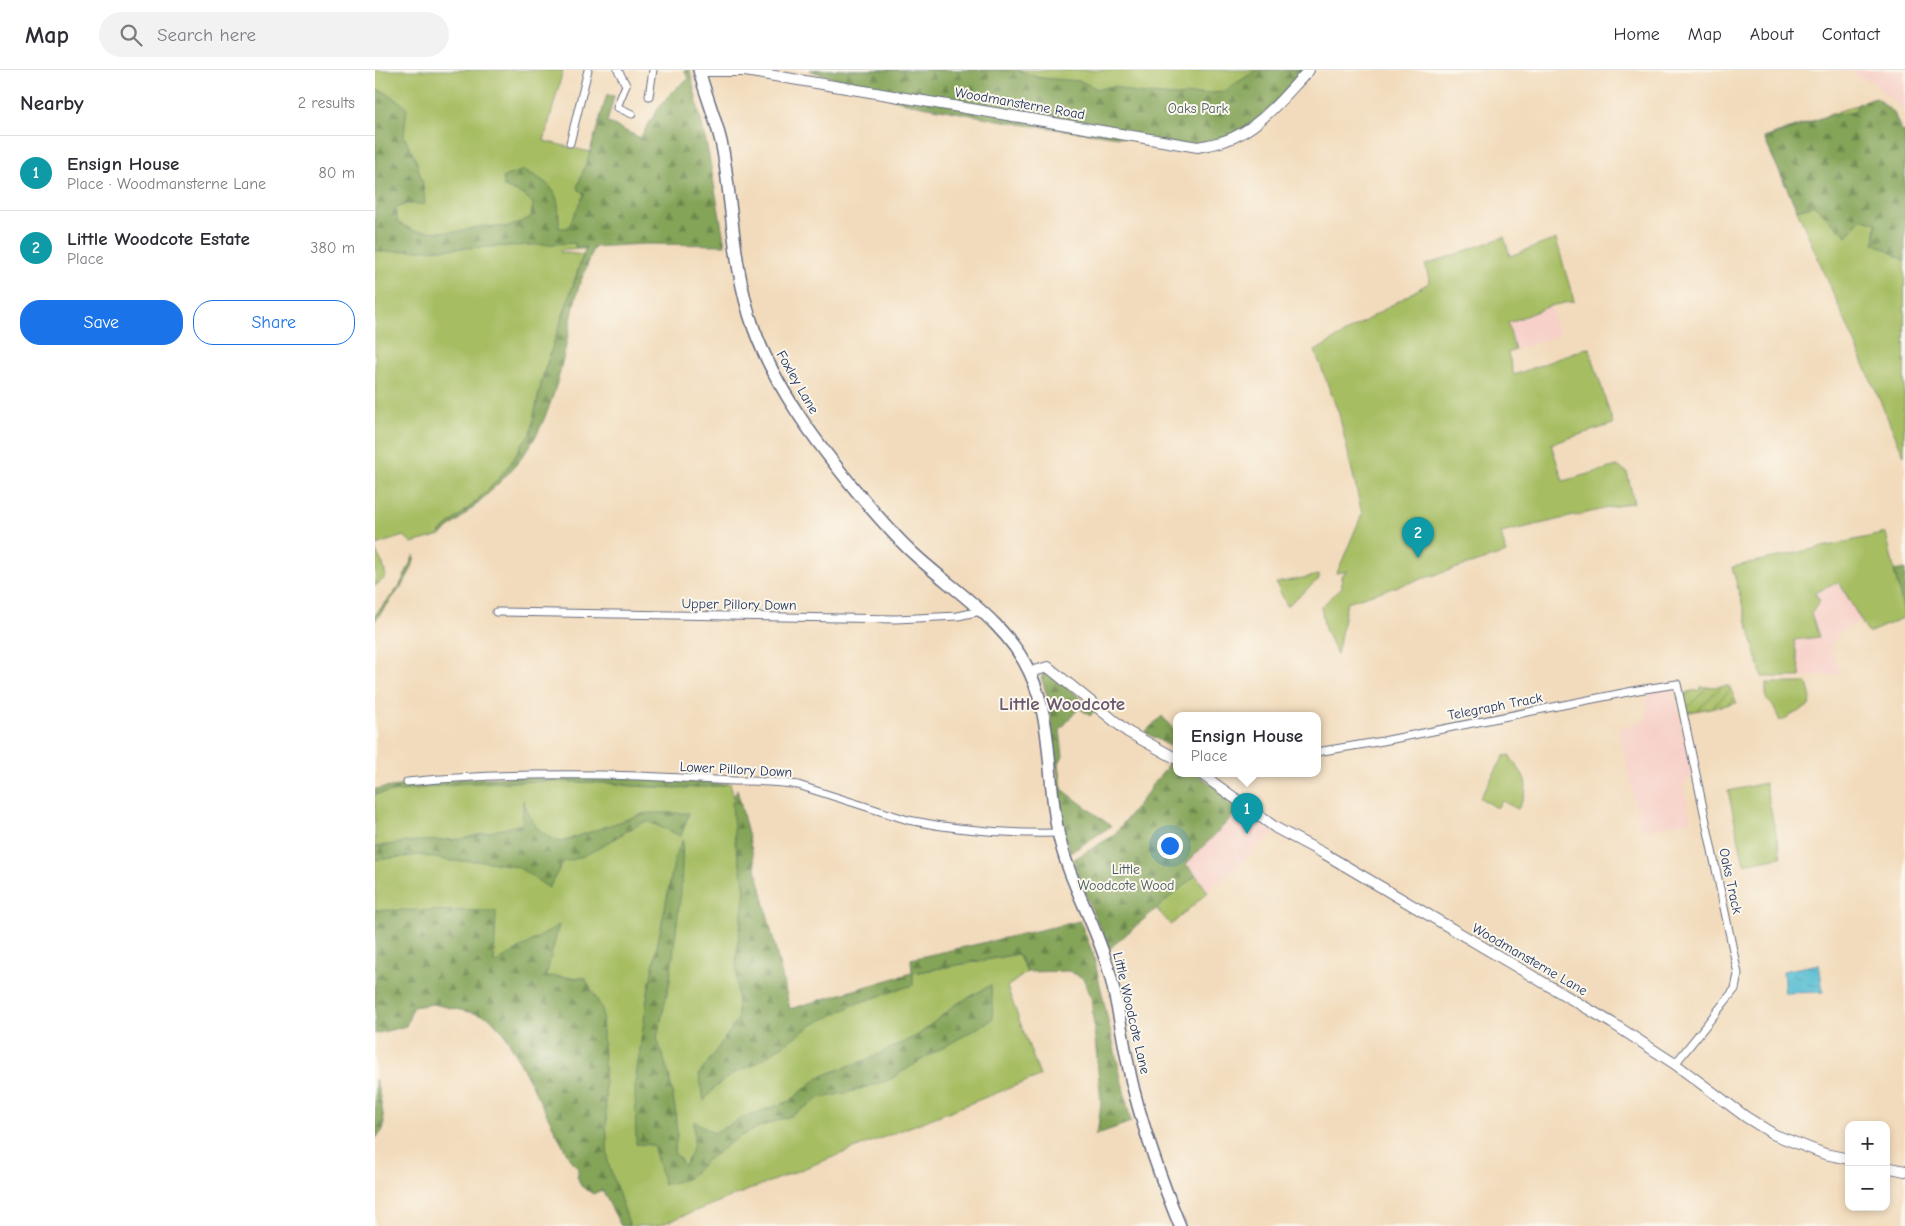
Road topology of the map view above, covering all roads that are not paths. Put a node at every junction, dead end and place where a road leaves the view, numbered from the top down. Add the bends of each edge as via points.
1 (588, 70) edge
2 (618, 70) edge
3 (653, 70) edge
4 (700, 70) edge
5 (1309, 70) edge
6 (649, 96) dead end
7 (632, 114) dead end
8 (570, 143) dead end
9 (981, 611) junction
10 (496, 612) dead end
11 (1007, 636) joint
12 (1030, 672) junction
13 (1677, 684) joint
14 (1321, 751) edge
15 (1173, 756) edge
16 (1206, 777) edge
17 (407, 782) dead end
18 (1058, 833) junction
19 (1675, 1064) junction
20 (1845, 1158) edge
21 (1890, 1168) edge
22 (1905, 1171) edge
23 (1180, 1226) edge

1 - 8 street
2 - 7 street via 626,85 617,107
3 - 6 street
4 - 5 street, Woodmansterne Road via 745,71 1198,147 1225,141 1245,131 1269,112
4 - 9 main road, Foxley Lane via 722,146 745,301 753,328 782,389 824,449 893,533
9 - 10 street, Upper Pillory Down via 958,616 896,619
9 - 11 main road, Foxley Lane
11 - 12 main road, Little Woodcote Lane
12 - 15 street via 1048,667 1128,732
12 - 18 main road, Little Woodcote Lane via 1045,726
13 - 14 street, Telegraph Track
13 - 19 street, Oaks Track via 1737,974 1735,989
16 - 19 street, Woodmansterne Lane via 1276,828 1613,1023
17 - 18 street, Lower Pillory Down via 529,774 645,775 783,782 923,823 994,831
18 - 23 main road, Little Woodcote Lane via 1070,873 1109,971 1134,1090 1162,1183
19 - 20 street, Woodmansterne Lane via 1775,1135
21 - 22 street

